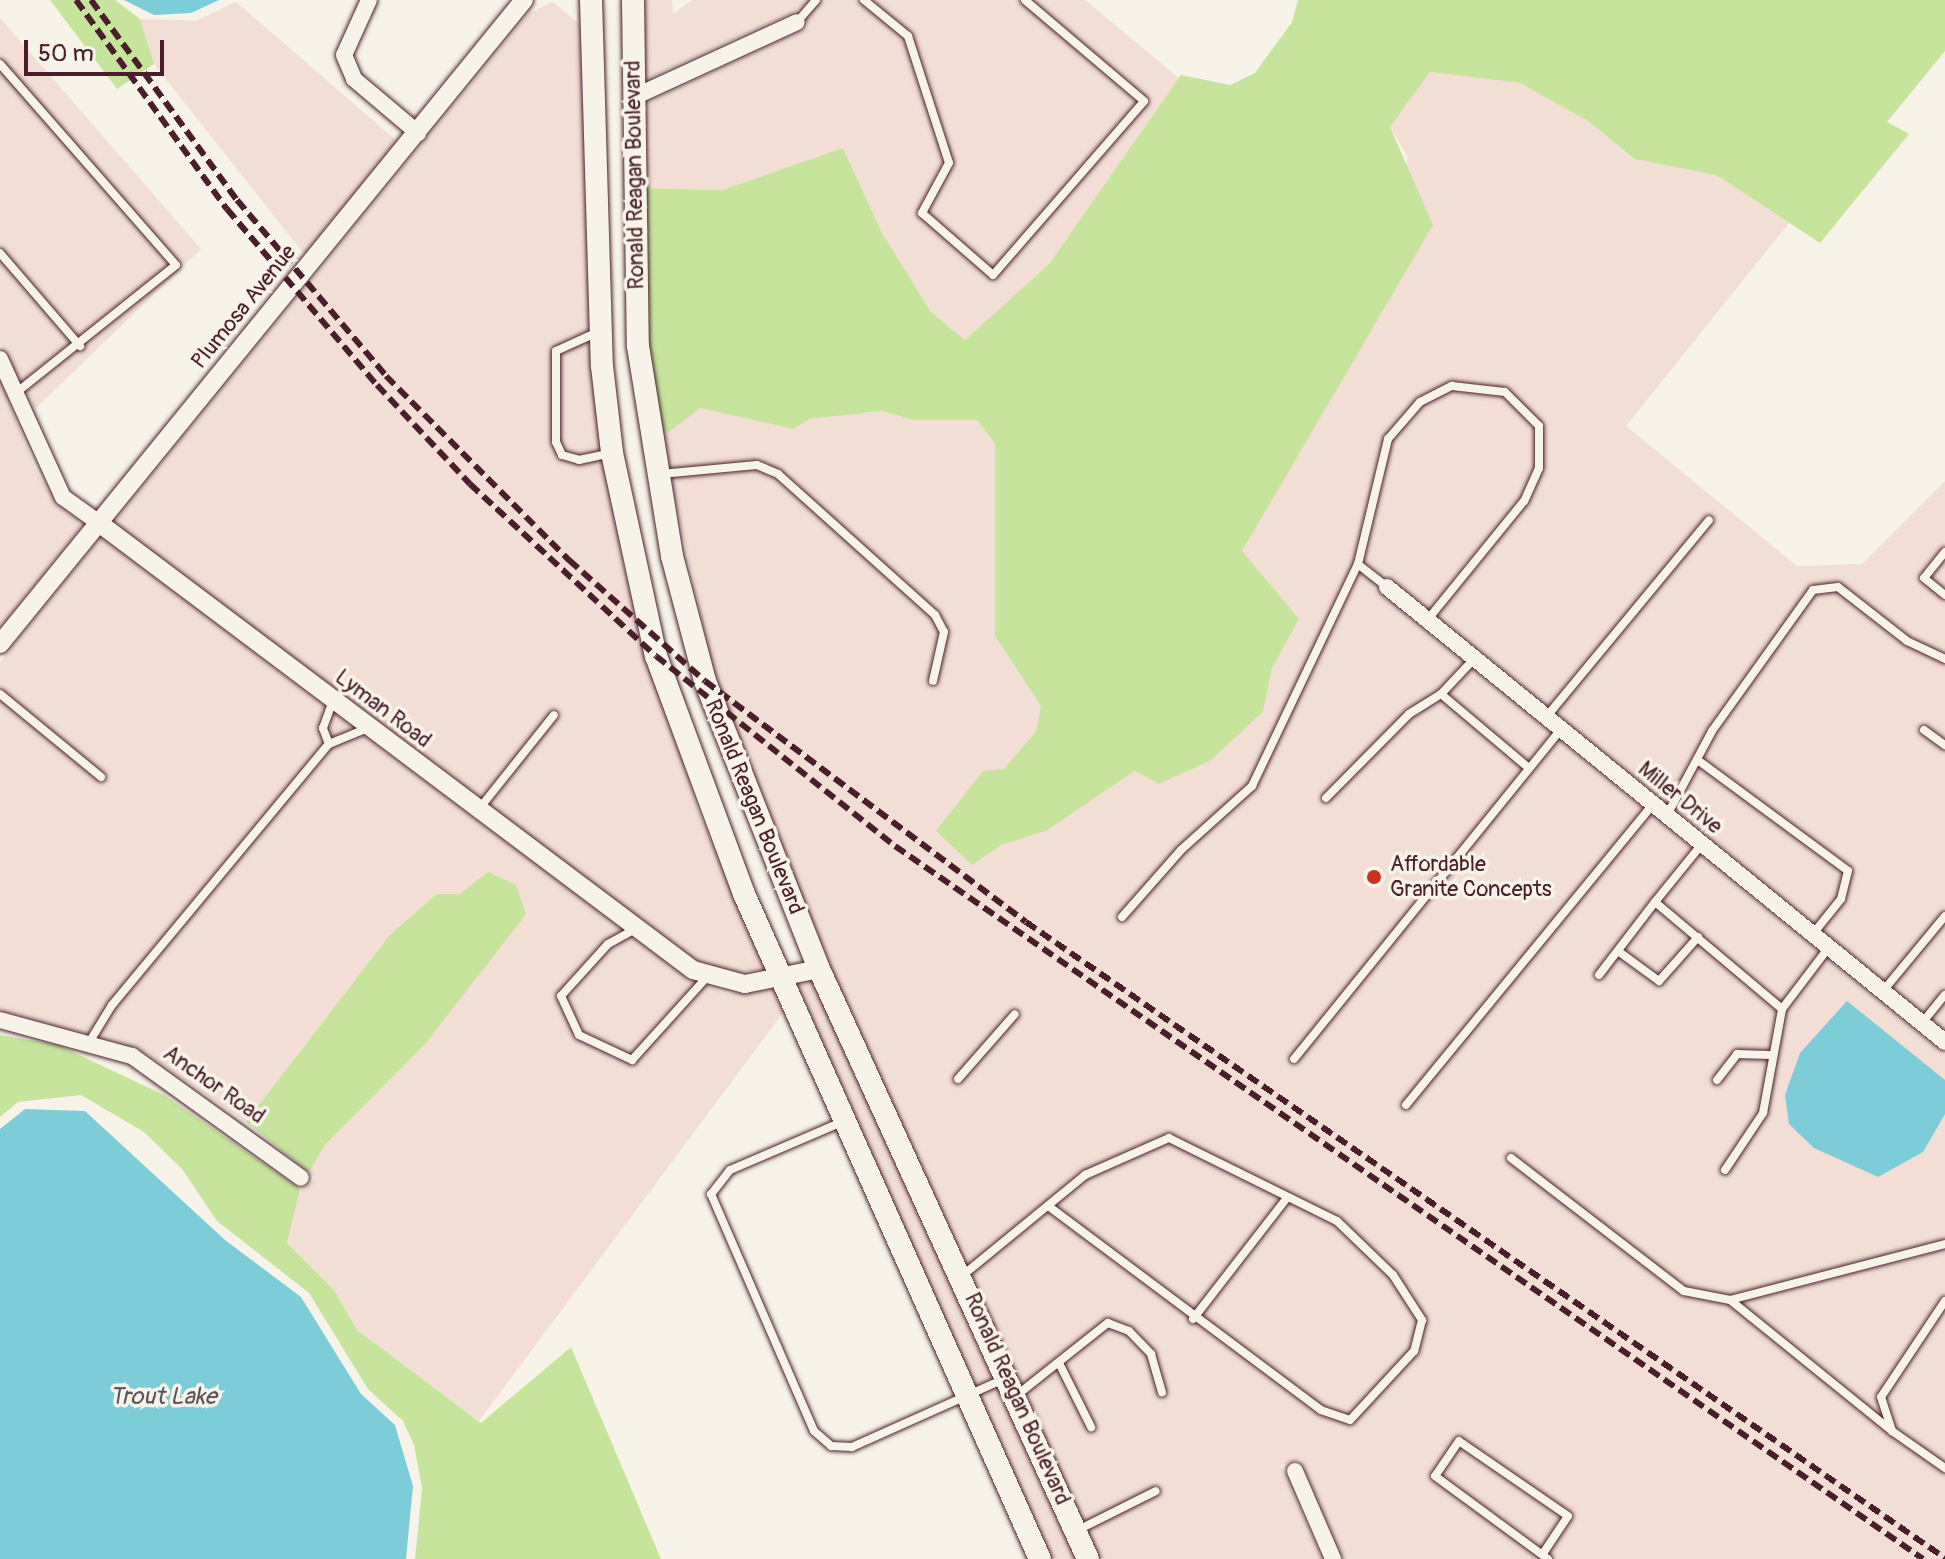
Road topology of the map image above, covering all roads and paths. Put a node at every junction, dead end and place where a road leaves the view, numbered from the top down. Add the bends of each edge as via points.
1 (369, 0) edge
2 (524, 0) edge
3 (591, 0) edge
4 (633, 0) edge
5 (816, 0) edge
6 (864, 0) edge
7 (1025, 0) edge
8 (797, 22) joint
9 (0, 64) edge
10 (634, 97) junction
11 (418, 133) junction
12 (0, 253) edge
13 (601, 331) junction
14 (80, 346) junction
15 (0, 359) edge
16 (18, 391) junction
17 (612, 453) junction
18 (657, 474) junction
19 (1709, 520) dead end
20 (99, 523) junction
21 (1945, 552) edge
22 (1358, 564) junction
23 (1387, 587) joint
24 (1945, 595) edge
25 (1427, 620) junction
26 (0, 644) edge
27 (1474, 658) junction
28 (1945, 659) edge
29 (933, 681) dead end
30 (0, 694) edge
31 (1441, 694) junction
32 (333, 701) junction
33 (554, 715) dead end
34 (1546, 717) junction
35 (368, 728) junction
36 (1561, 729) junction
37 (1924, 730) dead end
38 (329, 744) junction
39 (1945, 745) edge
40 (1699, 761) junction
41 (1529, 768) junction
42 (101, 777) dead end
43 (1326, 798) dead end
44 (1653, 804) junction
45 (478, 809) junction
46 (1667, 815) junction
47 (1702, 844) junction
48 (1655, 902) junction
49 (1945, 916) edge
50 (1122, 917) dead end
51 (637, 928) junction
52 (1812, 934) junction
53 (1698, 937) junction
54 (1829, 947) junction
55 (1618, 951) junction
56 (819, 969) junction
57 (1599, 975) dead end
58 (708, 976) junction
59 (781, 977) junction
60 (1883, 991) junction
61 (1945, 995) edge
62 (1782, 1009) junction
63 (1015, 1014) dead end
64 (0, 1020) edge
65 (1922, 1023) junction
66 (90, 1041) junction
67 (1945, 1042) edge
68 (1769, 1055) junction
69 (1294, 1059) dead end
70 (958, 1079) dead end
71 (1717, 1080) dead end
72 (1406, 1105) dead end
73 (847, 1120) junction
74 (1511, 1158) dead end
75 (1725, 1170) dead end
76 (301, 1178) dead end
77 (1286, 1199) junction
78 (1048, 1206) junction
79 (1945, 1244) edge
80 (963, 1275) junction
81 (1730, 1300) junction
82 (1945, 1301) edge
83 (1193, 1319) junction
84 (1059, 1363) junction
85 (1013, 1386) junction
86 (1162, 1392) dead end
87 (968, 1395) junction
88 (1091, 1427) dead end
89 (1892, 1431) junction
90 (1945, 1468) edge
91 (1295, 1471) dead end
92 (1156, 1491) dead end
93 (1075, 1531) junction
94 (1546, 1555) edge
95 (1040, 1559) edge
96 (1088, 1559) edge
97 (1333, 1559) edge

1 - 11 street via 344,55 354,79
2 - 11 street, Plumosa Avenue
3 - 13 main road, Ronald Reagan Boulevard
4 - 10 main road, Ronald Reagan Boulevard
5 - 8 lane
6 - 7 lane via 908,36 949,163 922,213 993,275 1144,101
8 - 10 street
9 - 14 lane via 176,265
10 - 18 main road, Ronald Reagan Boulevard via 638,346
11 - 20 street, Plumosa Avenue
12 - 14 lane
13 - 17 main road, Ronald Reagan Boulevard
13 - 17 lane via 556,351 556,442 562,455 579,460
14 - 16 lane
15 - 16 street, Lyman Road
16 - 20 street, Lyman Road via 63,497
17 - 59 main road, Ronald Reagan Boulevard via 656,656 709,810
18 - 29 lane via 757,465 778,474 935,615 944,632
18 - 56 main road, Ronald Reagan Boulevard via 705,681
19 - 34 lane
20 - 26 street, Plumosa Avenue
20 - 32 street, Lyman Road
21 - 24 lane via 1924,578
22 - 23 lane
22 - 25 lane via 1388,439 1420,402 1475,383 1524,407 1539,426 1542,446 1524,501
22 - 50 lane via 1252,786 1181,850
23 - 25 street, Miller Drive
25 - 27 street, Miller Drive
27 - 31 lane
27 - 34 street, Miller Drive
28 - 40 lane via 1907,641 1838,587 1813,590 1712,731
30 - 42 lane
31 - 41 lane
31 - 43 lane via 1409,714
32 - 35 street, Lyman Road
32 - 38 lane via 323,728
33 - 45 lane
34 - 36 street, Miller Drive
35 - 38 lane
35 - 45 street, Lyman Road
36 - 41 lane
36 - 44 street, Miller Drive
37 - 39 lane
38 - 66 lane via 112,1005
40 - 46 lane
40 - 52 lane via 1848,871 1841,899
41 - 69 lane
44 - 46 street, Miller Drive
44 - 72 lane
45 - 51 street, Lyman Road
46 - 47 street, Miller Drive
47 - 48 lane
47 - 52 street, Miller Drive
48 - 53 lane
48 - 55 lane
49 - 60 lane
51 - 58 street, Lyman Road
51 - 58 lane via 608,944 561,996 579,1035 632,1060
52 - 54 street, Miller Drive
53 - 55 lane via 1659,981
53 - 62 lane
54 - 60 street, Miller Drive
54 - 62 lane
55 - 57 lane
56 - 59 street, Lyman Road
56 - 80 main road, Ronald Reagan Boulevard
58 - 59 street, Lyman Road via 724,984
59 - 73 main road, Ronald Reagan Boulevard
60 - 65 street, Miller Drive
61 - 65 lane
62 - 68 lane
63 - 70 lane
64 - 66 street, Anchor Road
65 - 67 street, Miller Drive
66 - 76 street, Anchor Road via 183,1085
68 - 71 lane via 1737,1054
68 - 75 lane via 1763,1113
73 - 87 main road, Ronald Reagan Boulevard
73 - 87 lane via 721,1175 711,1194 717,1215 822,1441 852,1447
74 - 81 lane via 1684,1291
77 - 78 lane via 1169,1138 1085,1175
77 - 83 lane
77 - 83 lane via 1337,1221 1393,1275 1422,1320 1414,1351 1350,1420 1321,1410
78 - 80 lane
78 - 83 lane
79 - 81 lane
80 - 85 main road, Ronald Reagan Boulevard
81 - 89 lane
82 - 89 lane via 1881,1397
84 - 85 lane
84 - 86 lane via 1108,1323 1118,1324 1151,1354
84 - 88 lane
85 - 87 lane
85 - 93 main road, Ronald Reagan Boulevard
87 - 95 main road, Ronald Reagan Boulevard
89 - 90 lane
91 - 97 street
92 - 93 lane
93 - 96 main road, Ronald Reagan Boulevard
94 - 94 lane via 1435,1476 1459,1441 1568,1516

